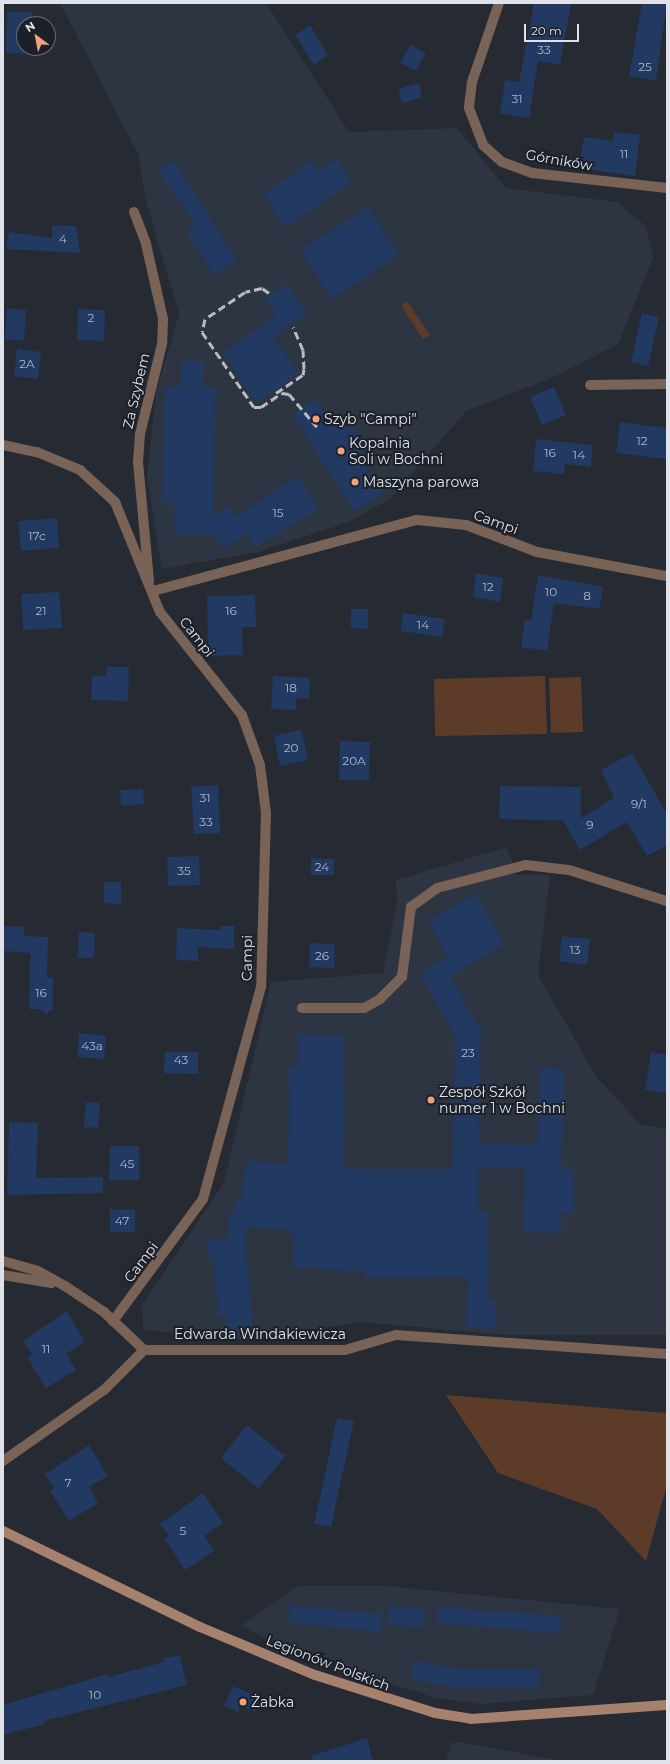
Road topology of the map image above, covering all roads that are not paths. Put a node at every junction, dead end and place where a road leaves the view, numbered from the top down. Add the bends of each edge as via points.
1 (499, 3) edge
2 (667, 188) edge
3 (134, 212) dead end
4 (667, 384) edge
5 (590, 385) dead end
6 (3, 445) edge
7 (667, 576) edge
8 (149, 580) junction
9 (153, 591) junction
10 (667, 901) edge
11 (302, 1008) dead end
12 (3, 1261) edge
13 (3, 1275) edge
14 (65, 1286) junction
15 (113, 1321) junction
16 (144, 1350) junction
17 (667, 1354) edge
18 (3, 1461) edge
19 (3, 1531) edge
20 (667, 1705) edge

1 - 2 street, Górników via 472,82 469,108 483,146 502,162 532,173
3 - 8 street, Za Szybem via 146,244 163,319 162,344 140,434 138,462
4 - 5 street
6 - 8 street, Campi via 37,452 80,470 100,485 115,502
7 - 9 street, Campi via 537,552 466,525 417,520
8 - 9 street, Campi
9 - 15 street, Campi via 160,612 242,715 260,765 266,813 261,987 203,1199
10 - 11 street via 569,870 526,865 437,888 411,907 402,977 380,999 364,1008
12 - 14 street via 38,1271
13 - 14 street
14 - 15 street
15 - 16 street
16 - 17 street, Edwarda Windakiewicza via 345,1350 396,1335
16 - 18 street via 104,1390
19 - 20 street, Legionów Polskich via 229,1639 322,1678 435,1714 471,1719

